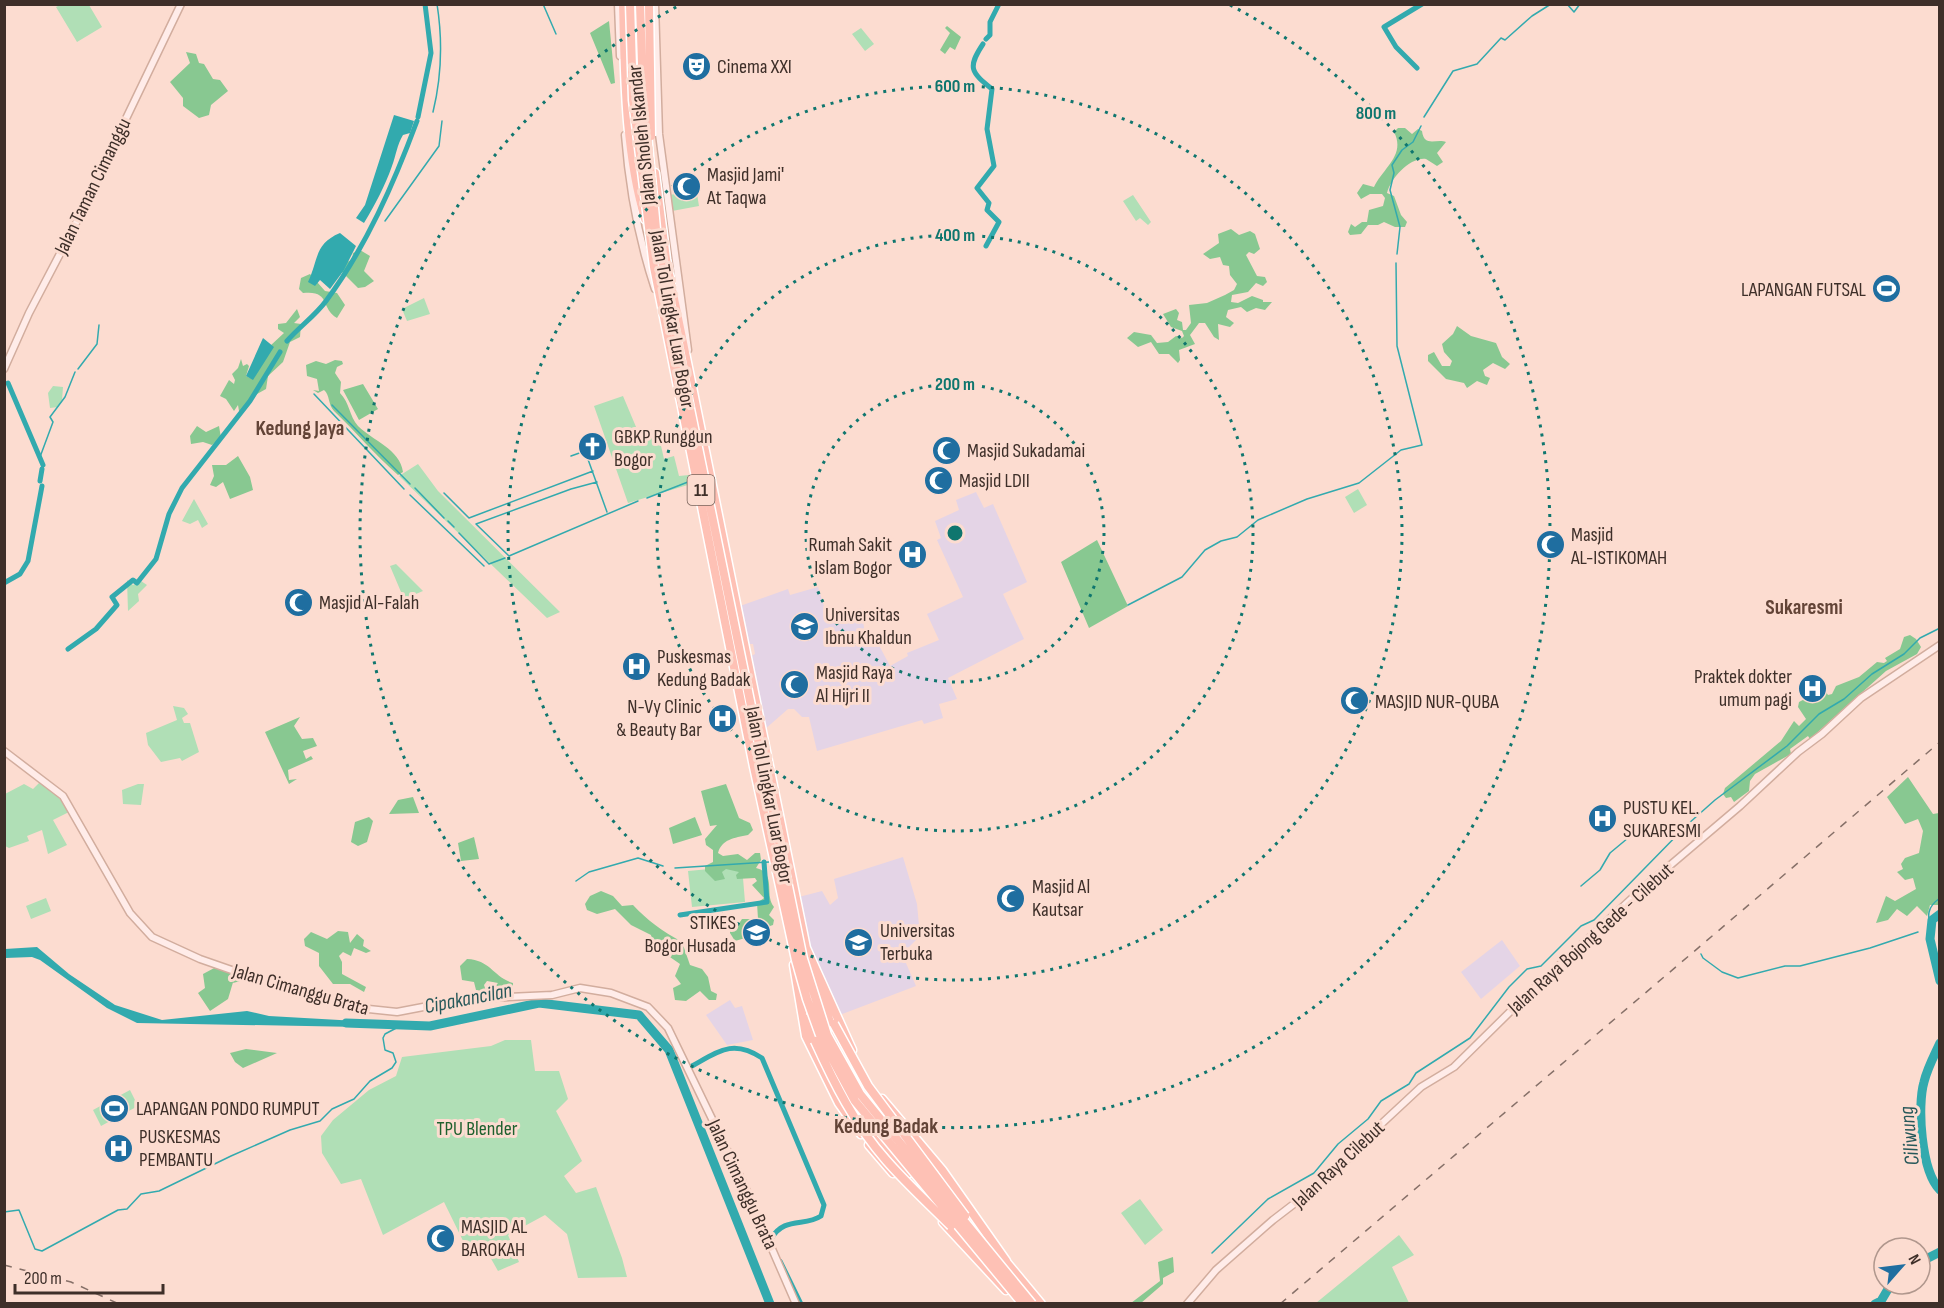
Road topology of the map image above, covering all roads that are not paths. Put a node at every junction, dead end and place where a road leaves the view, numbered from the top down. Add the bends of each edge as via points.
1 (181, 4) edge
2 (618, 4) edge
3 (623, 4) edge
4 (631, 4) edge
5 (642, 4) edge
6 (650, 4) edge
7 (655, 4) edge
8 (653, 230) junction
9 (665, 318) junction
10 (4, 369) edge
11 (694, 387) junction
12 (1940, 645) edge
13 (759, 717) junction
14 (749, 718) junction
15 (4, 751) edge
16 (806, 949) junction
17 (795, 972) junction
18 (801, 991) junction
19 (820, 995) junction
20 (1491, 1028) joint
21 (965, 1213) junction
22 (953, 1223) junction
23 (967, 1245) junction
24 (983, 1258) junction
25 (1002, 1262) junction
26 (1039, 1303) edge
27 (796, 1304) edge
28 (1018, 1304) edge
29 (1023, 1304) edge
30 (1188, 1304) edge

1 - 10 street, Jalan Taman Cimanggu
2 - 9 street via 628,167 648,268
3 - 8 highway, bridge via 637,191
4 - 8 highway, Jalan Tol Lingkar Luar Bogor, bridge via 633,100
4 - 9 highway, Jalan Sholeh Iskandar / 11 via 636,111
5 - 8 highway, Jalan Tol Lingkar Luar Bogor, bridge via 643,92
5 - 11 highway, Jalan Sholeh Iskandar / 11 via 661,227
6 - 8 highway, bridge
7 - 11 street via 659,134
8 - 24 highway, Jalan Tol Lingkar Luar Bogor, bridge via 654,267 754,767 796,960 814,1021 855,1101
8 - 25 highway, Jalan Tol Lingkar Luar Bogor, bridge via 815,1003 836,1053 860,1094
9 - 14 highway, Jalan Sholeh Iskandar / 11
11 - 13 highway, Jalan Sholeh Iskandar / 11
12 - 20 street, Jalan Raya Bojong Gede - Cilebut via 1861,698
13 - 14 highway
13 - 16 highway, Jalan Sholeh Iskandar / 11
14 - 17 highway, Jalan Sholeh Iskandar / 11
15 - 27 street, Jalan Cimanggu Brata via 63,796 139,925 152,937 200,959 378,1011 397,1012 465,999 552,994 580,988 611,993 656,1012 668,1028 721,1136
16 - 19 highway, Jalan Sholeh Iskandar
16 - 25 highway, Jalan Sholeh Iskandar / 11 via 864,1073 942,1170
17 - 18 highway, Jalan Sholeh Iskandar
17 - 23 highway, Jalan Sholeh Iskandar / 11 via 806,1036 839,1103 882,1163
18 - 22 highway, Jalan Sholeh Iskandar via 815,1034 861,1116
18 - 24 highway, bridge via 814,1041 844,1101 885,1159
19 - 21 highway, Jalan Sholeh Iskandar via 855,1072
19 - 25 highway, bridge via 868,1086
20 - 30 street, Jalan Raya Cilebut via 1454,1067 1430,1080 1378,1127 1316,1189 1216,1270
21 - 22 highway
21 - 25 highway, Jalan Sholeh Iskandar
22 - 23 highway, Jalan Sholeh Iskandar
23 - 28 highway, Jalan Sholeh Iskandar / 11
24 - 29 highway, Jalan Tol Lingkar Luar Bogor, bridge
25 - 26 highway, Jalan Tol Lingkar Luar Bogor, bridge

